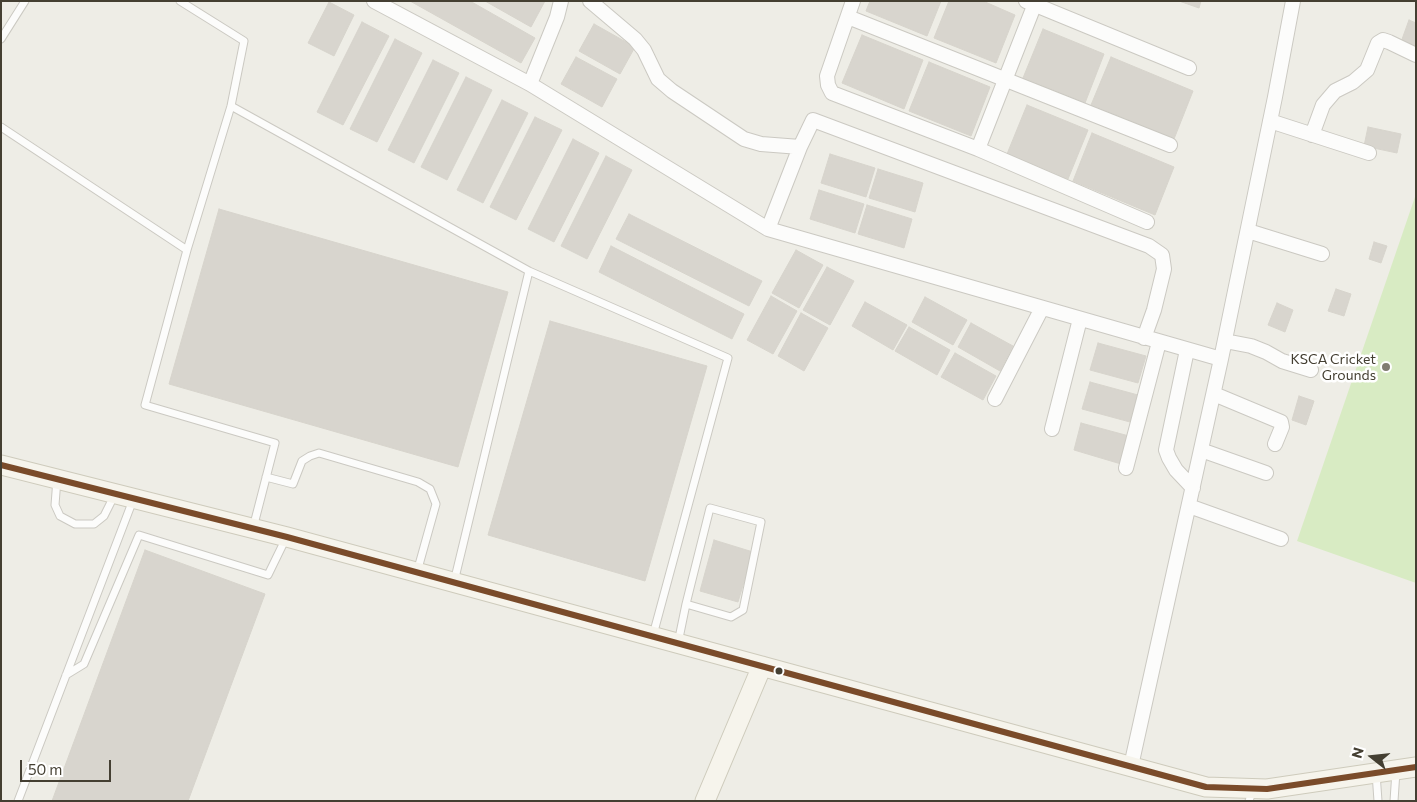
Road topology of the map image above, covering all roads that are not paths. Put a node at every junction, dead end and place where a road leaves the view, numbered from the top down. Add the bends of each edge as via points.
1 (25, 1) edge
2 (180, 1) edge
3 (374, 1) edge
4 (561, 1) edge
5 (590, 1) edge
6 (853, 1) edge
7 (1293, 1) edge
8 (1032, 3) edge
9 (848, 17) junction
10 (1, 39) edge
11 (1416, 55) edge
12 (1189, 68) dead end
13 (1004, 79) junction
14 (530, 84) junction
15 (231, 106) junction
16 (1270, 121) junction
17 (1, 127) edge
18 (1312, 135) junction
19 (1170, 145) dead end
20 (800, 147) junction
21 (978, 149) junction
22 (1369, 153) dead end
23 (1147, 222) dead end
24 (768, 229) junction
25 (1248, 231) junction
26 (188, 250) junction
27 (1322, 254) dead end
28 (529, 271) junction
29 (1042, 308) junction
30 (1080, 319) junction
31 (1144, 338) junction
32 (1225, 341) junction
33 (1159, 342) junction
34 (1187, 350) junction
35 (1221, 359) junction
36 (1310, 370) dead end
37 (1214, 394) junction
38 (995, 399) dead end
39 (1052, 429) dead end
40 (1275, 444) dead end
41 (1201, 450) junction
42 (1, 465) edge
43 (1126, 468) dead end
44 (1266, 473) dead end
45 (266, 477) junction
46 (57, 479) junction
47 (1193, 488) junction
48 (115, 493) junction
49 (133, 498) junction
50 (1189, 506) junction
51 (253, 528) junction
52 (287, 537) junction
53 (1281, 539) dead end
54 (417, 573) junction
55 (454, 583) junction
56 (686, 604) junction
57 (652, 637) junction
58 (678, 643) junction
59 (762, 666) junction
60 (66, 675) junction
61 (1131, 766) junction
62 (1416, 767) edge
63 (1396, 770) junction
64 (1376, 773) junction
65 (1251, 795) edge
66 (18, 801) edge
67 (705, 801) edge
68 (1378, 801) edge
69 (1394, 801) edge

1 - 10 lane
2 - 15 lane via 244,41
3 - 14 street
4 - 14 street via 558,17
5 - 20 street via 635,39 658,79 672,92 744,139 761,144
6 - 9 street
7 - 16 street
8 - 12 street
8 - 13 street
9 - 13 street
9 - 21 street via 827,76 832,93
11 - 18 street via 1383,40 1378,44 1367,70 1336,91 1323,105
13 - 19 street
13 - 21 street
14 - 24 street
15 - 26 lane
15 - 28 lane
16 - 18 street
16 - 25 street
17 - 26 lane
18 - 22 street
20 - 24 street
20 - 31 street via 813,120 1149,246 1162,255 1164,269
21 - 23 street
24 - 29 street
25 - 27 street
25 - 32 street
26 - 45 lane via 145,405 275,443
28 - 55 lane
28 - 57 lane via 728,358
29 - 30 street
29 - 38 street
30 - 31 street
30 - 39 street
31 - 33 street
32 - 35 street
32 - 36 street via 1251,346
33 - 34 street
33 - 43 street
34 - 35 street
34 - 47 street via 1166,450 1176,470
35 - 37 street
37 - 40 street via 1281,422
37 - 41 street
41 - 44 street
41 - 47 street
42 - 46 street
45 - 51 lane
45 - 54 lane via 293,484 302,461 318,454 418,482 430,489 436,504
46 - 48 street
46 - 48 lane via 55,504 60,516 75,524 94,524 104,516
47 - 50 street
48 - 49 street
49 - 51 street
49 - 60 lane
50 - 53 street
50 - 61 street
51 - 52 street
52 - 54 street
52 - 60 lane via 268,575 139,535 84,664
54 - 55 street
55 - 57 street
56 - 56 lane via 710,508 761,522 743,610 731,617
56 - 58 lane
57 - 58 street
58 - 59 street
59 - 61 street
59 - 67 street
60 - 66 lane
61 - 65 street via 1206,787
62 - 63 street
63 - 64 street
63 - 69 lane
64 - 65 street via 1267,789
64 - 68 lane

